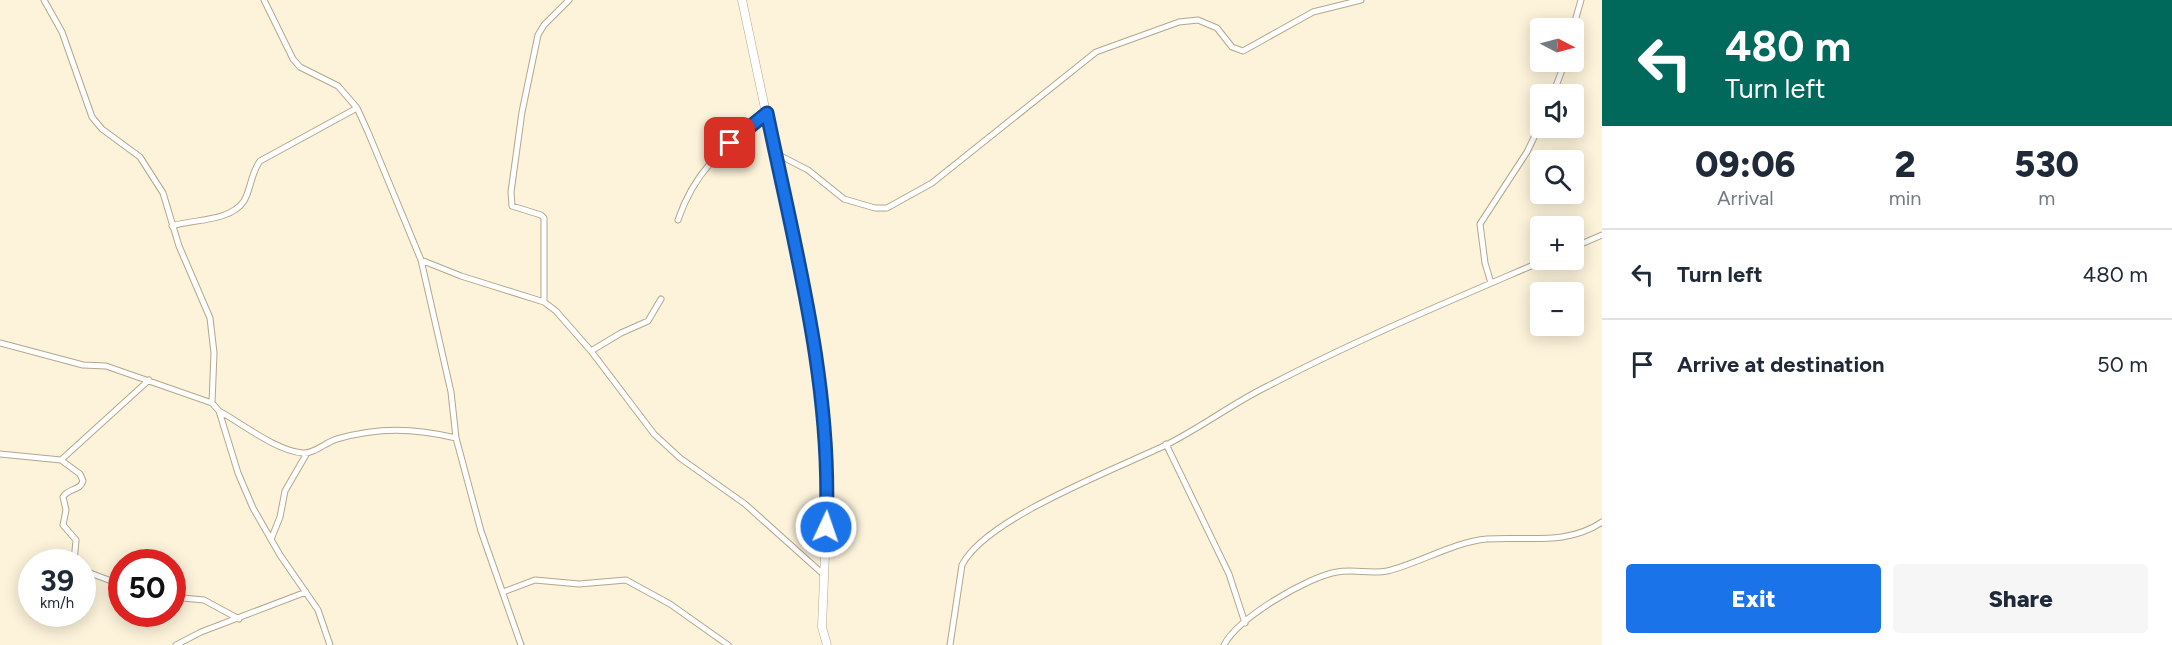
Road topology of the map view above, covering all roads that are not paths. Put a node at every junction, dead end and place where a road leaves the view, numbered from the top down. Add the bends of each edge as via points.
1 (44, 0) edge
2 (264, 0) edge
3 (569, 0) edge
4 (742, 0) edge
5 (1361, 0) edge
6 (1581, 0) edge
7 (1327, 3) edge
8 (1576, 18) edge
9 (357, 108) junction
10 (767, 113) junction
11 (1534, 138) edge
12 (775, 153) junction
13 (678, 220) dead end
14 (172, 226) junction
15 (1602, 235) edge
16 (1584, 243) edge
17 (421, 260) junction
18 (1530, 266) edge
19 (1491, 283) junction
20 (661, 299) dead end
21 (544, 302) junction
22 (0, 343) edge
23 (591, 351) junction
24 (149, 380) junction
25 (212, 403) junction
26 (219, 411) junction
27 (237, 420) junction
28 (225, 431) junction
29 (456, 438) junction
30 (1166, 444) junction
31 (307, 453) junction
32 (0, 454) edge
33 (61, 460) junction
34 (1602, 522) edge
35 (272, 537) junction
36 (75, 549) edge
37 (823, 574) junction
38 (306, 592) junction
39 (503, 592) junction
40 (186, 598) edge
41 (239, 619) junction
42 (1245, 623) junction
43 (176, 645) edge
44 (330, 645) edge
45 (521, 645) edge
46 (728, 645) edge
47 (827, 645) edge
48 (950, 645) edge
49 (1224, 645) edge

1 - 14 street via 62,32 92,117 149,167 163,193
2 - 9 street via 281,38 300,67 338,86
3 - 21 street via 538,35 511,192 512,206 544,218
4 - 10 main road
5 - 7 street
6 - 8 street
7 - 12 street via 1243,51 1232,47 1217,28 1198,20 1179,22 1096,52 932,183 887,208 844,199 808,170
9 - 14 street via 260,161 245,198 237,207 212,218
9 - 17 street
10 - 12 main road
10 - 13 street via 705,168 690,187
11 - 19 street via 1480,224
12 - 37 main road via 822,397 828,480
14 - 25 street via 210,318 214,353
15 - 16 street
17 - 21 street
17 - 29 street via 451,392
18 - 19 street
19 - 30 street via 1269,385
20 - 23 street via 648,321
21 - 23 street
22 - 24 street via 84,365 106,366
23 - 37 street via 654,434 680,458 746,504
24 - 25 street
24 - 33 street
25 - 26 street
26 - 27 street
26 - 28 street
27 - 28 street
27 - 31 street via 288,449
28 - 35 street via 253,508
29 - 31 street via 416,429 376,430 333,440
29 - 39 street via 481,531
30 - 42 street via 1229,574
30 - 48 street via 1053,496 975,547 966,556 959,574
31 - 35 street via 285,491
32 - 33 street
33 - 36 street via 83,481 63,497 63,525 76,537
34 - 42 street via 1567,537 1486,539 1386,571 1324,575 1304,582
35 - 38 street
37 - 47 main road via 822,627
38 - 41 street
38 - 44 street via 318,610
39 - 45 street
39 - 46 street via 535,580 579,584 626,580 670,604
40 - 41 street via 204,600
41 - 43 street
42 - 49 street

